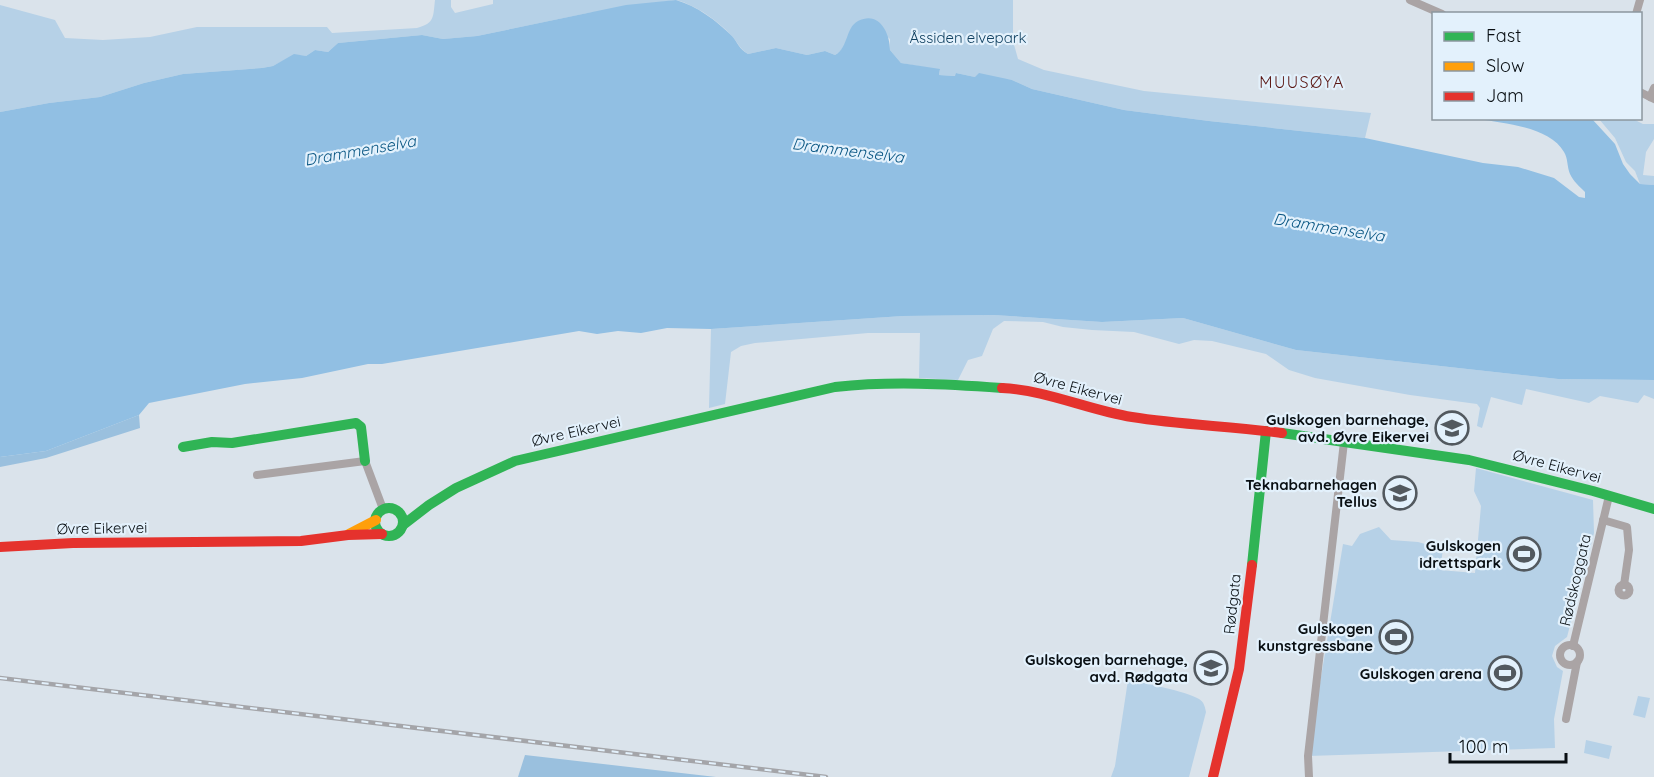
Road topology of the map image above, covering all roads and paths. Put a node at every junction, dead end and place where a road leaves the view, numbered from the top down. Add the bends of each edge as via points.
1 (1410, 0) edge
2 (1437, 12) edge
3 (1654, 88) edge
4 (1652, 98) edge
5 (1266, 431) junction
6 (1344, 442) junction
7 (183, 447) dead end
8 (366, 460) junction
9 (257, 475) dead end
10 (1609, 496) junction
11 (432, 501) junction
12 (383, 509) junction
13 (1654, 509) edge
14 (397, 510) junction
15 (376, 520) junction
16 (1603, 520) junction
17 (403, 525) junction
18 (382, 534) junction
19 (348, 535) junction
20 (0, 547) edge
21 (1624, 585) dead end
22 (1573, 646) junction
23 (1577, 662) junction
24 (1566, 719) dead end
25 (1213, 777) edge
26 (1309, 777) edge

1 - 2 street
3 - 4 street
5 - 6 main road, Øvre Eikervei
5 - 11 main road, Øvre Eikervei via 1133,417 1027,389 875,383 835,387 531,457 493,469
5 - 25 main road, Rødgata via 1243,644
6 - 10 main road, Øvre Eikervei via 1469,460
6 - 26 street via 1308,756
7 - 8 main road via 212,442 232,444 356,423 361,427
8 - 9 street
8 - 12 street
10 - 13 main road, Øvre Eikervei
10 - 16 street, Rødskoggata
11 - 14 main road, Øvre Eikervei
11 - 17 main road, Øvre Eikervei
12 - 14 main road
12 - 15 main road
14 - 17 main road
15 - 18 main road
15 - 19 main road, Øvre Eikervei
16 - 21 street, Rødskoggata via 1628,527
16 - 22 street, Rødskoggata
17 - 18 main road via 395,535
18 - 19 main road, Øvre Eikervei
19 - 20 main road, Øvre Eikervei via 268,542
22 - 23 street via 1580,654
22 - 23 street via 1564,647 1560,656 1565,664
23 - 24 street

